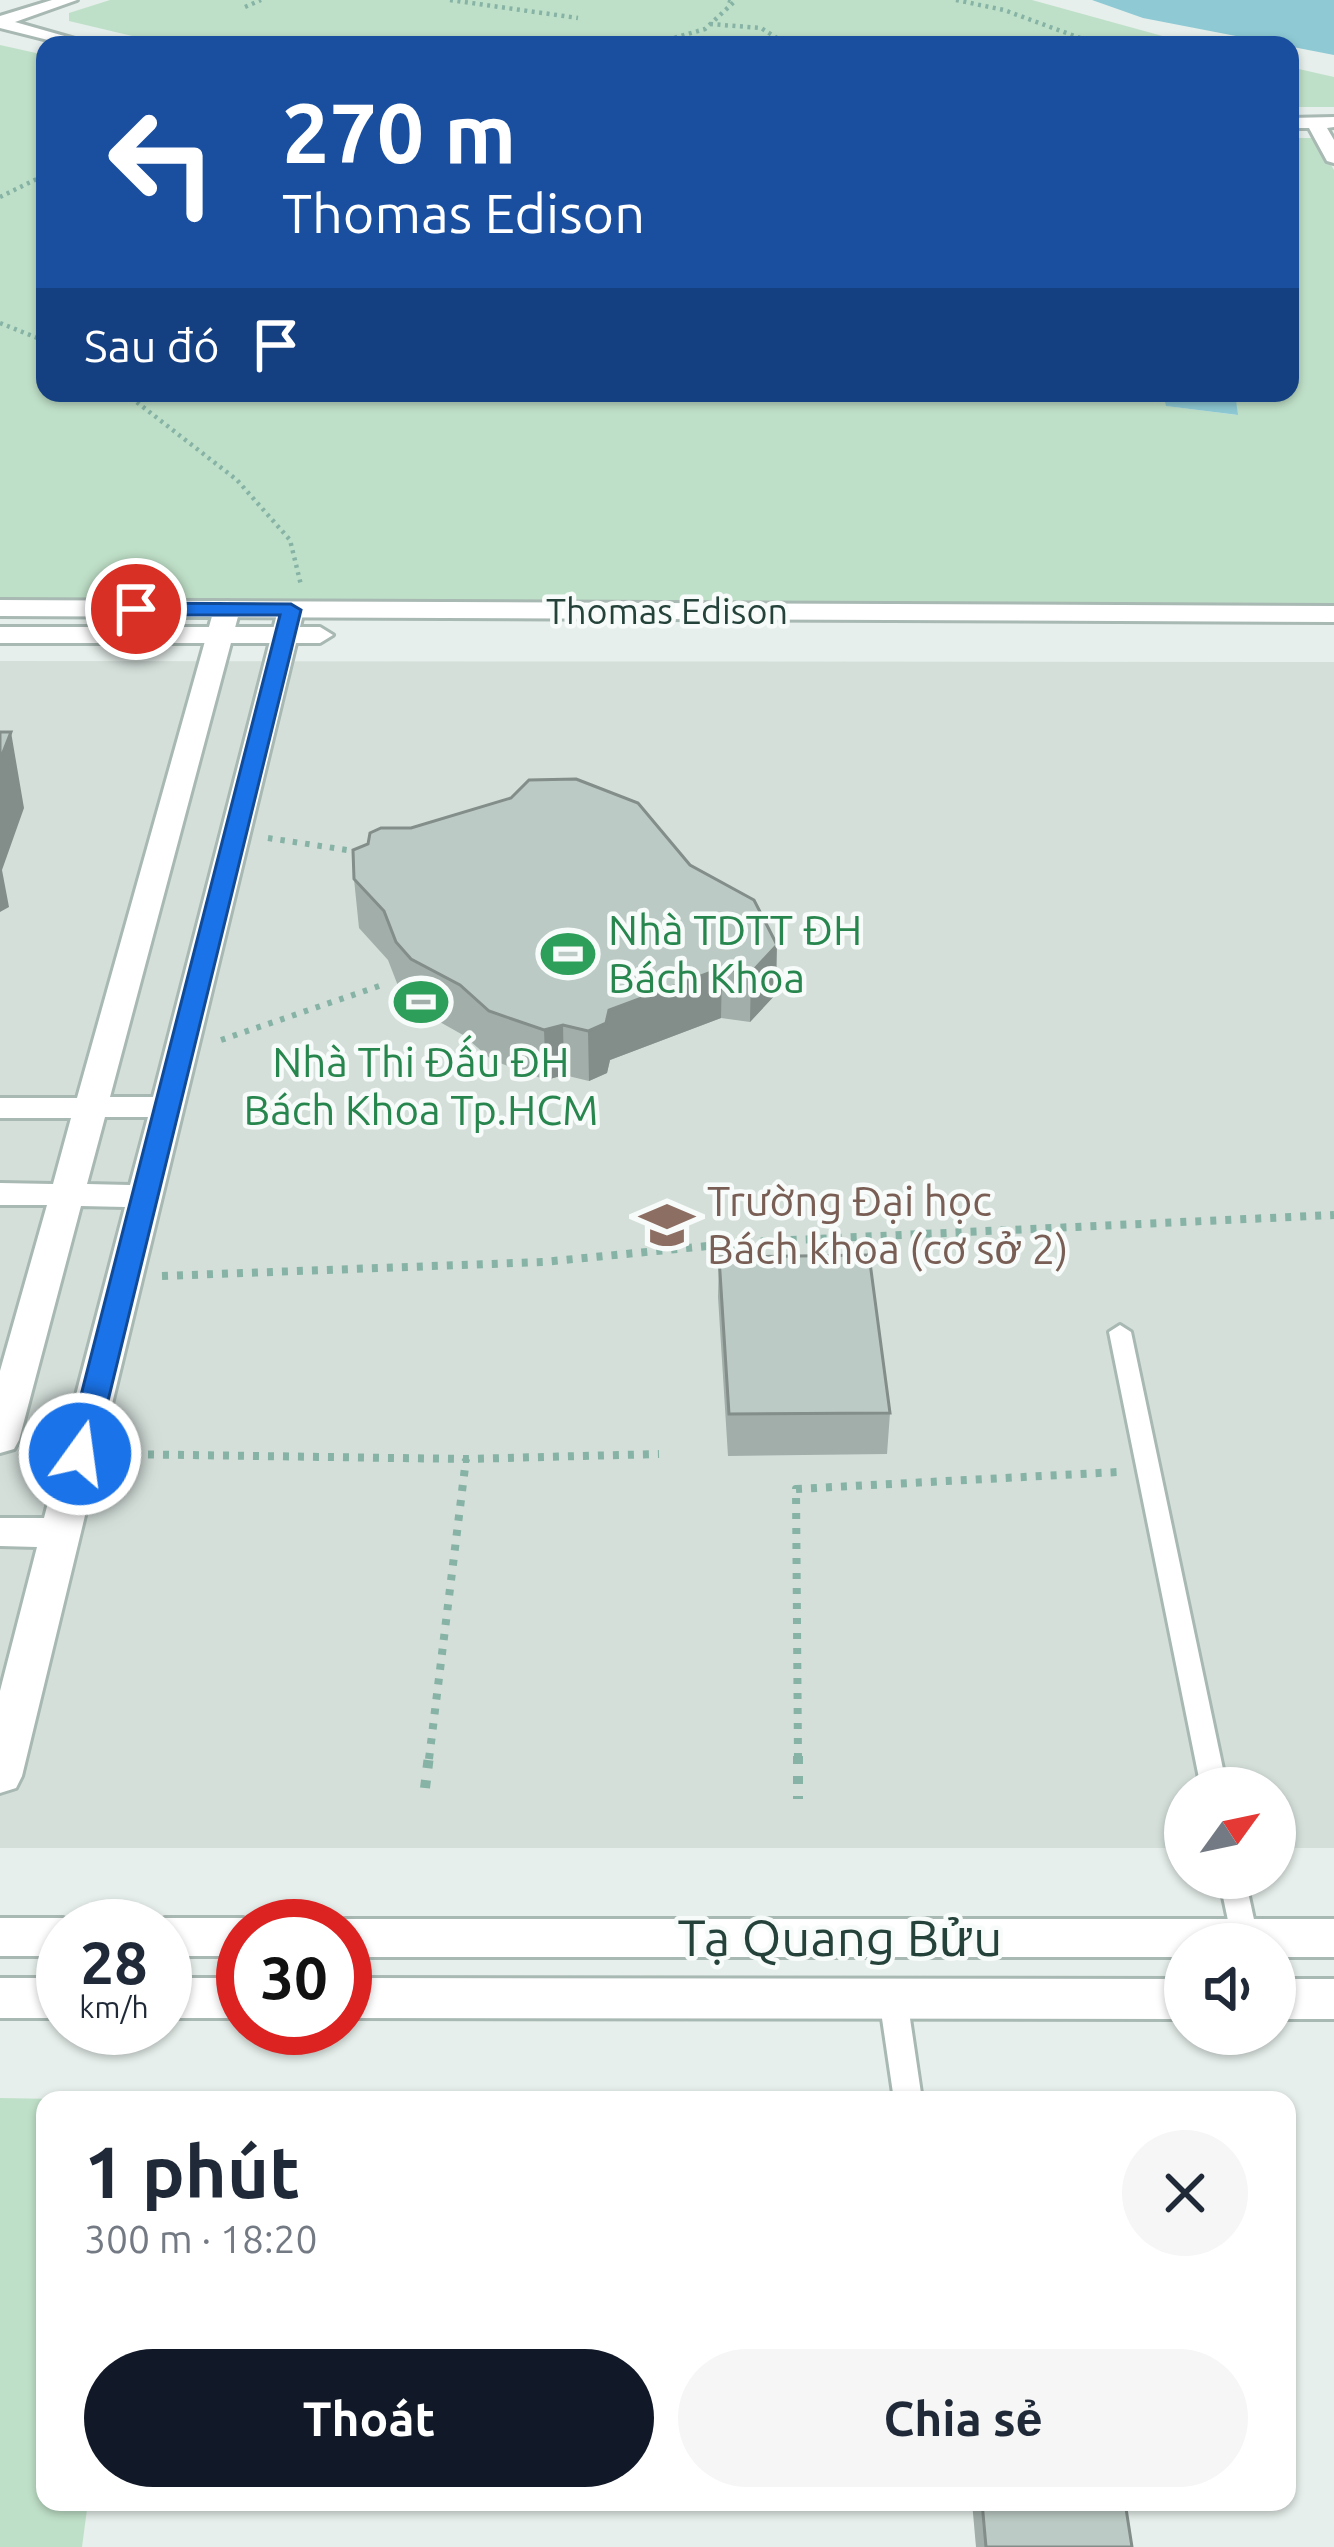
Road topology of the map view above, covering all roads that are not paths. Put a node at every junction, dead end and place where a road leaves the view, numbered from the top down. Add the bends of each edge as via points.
1 (27, 0) edge
2 (69, 0) edge
3 (0, 8) edge
4 (0, 22) edge
5 (54, 36) edge
6 (0, 38) edge
7 (36, 46) edge
8 (1326, 128) edge
9 (1334, 157) edge
10 (0, 608) edge
11 (1334, 614) edge
12 (294, 618) junction
13 (225, 622) junction
14 (0, 634) edge
15 (1334, 636) edge
16 (211, 823) junction
17 (92, 1107) junction
18 (167, 1107) junction
19 (0, 1108) edge
20 (0, 1194) edge
21 (68, 1194) junction
22 (145, 1196) junction
23 (1120, 1331) dead end
24 (0, 1441) edge
25 (0, 1532) edge
26 (60, 1533) junction
27 (1210, 1767) edge
28 (0, 1776) edge
29 (0, 1937) edge
30 (36, 1937) edge
31 (372, 1937) edge
32 (888, 1938) junction
33 (1296, 1938) edge
34 (1334, 1938) edge
35 (1164, 1939) edge
36 (0, 1998) edge
37 (36, 1998) edge
38 (372, 1998) edge
39 (893, 1998) junction
40 (1164, 1999) edge
41 (1296, 1999) edge
42 (1334, 1999) edge
43 (907, 2091) edge

1 - 3 street
2 - 4 street
4 - 5 street
6 - 7 street
8 - 9 street
10 - 13 street, Thomas Edison
11 - 12 street, Thomas Edison
12 - 13 street, Thomas Edison
12 - 15 street, Thomas Edison
12 - 16 street
13 - 14 street, Thomas Edison
13 - 16 street
16 - 17 street
16 - 18 street
17 - 18 street
17 - 19 street
17 - 21 street
18 - 22 street
20 - 21 street
21 - 22 street
21 - 24 street
22 - 26 street
23 - 27 lane
25 - 26 street
26 - 28 street
29 - 30 street
31 - 32 street, Tạ Quang Bửu
32 - 35 street, Tạ Quang Bửu
32 - 39 street
33 - 34 street, Tạ Quang Bửu
36 - 37 street
38 - 39 street, Tạ Quang Bửu
39 - 40 street, Tạ Quang Bửu
39 - 43 lane
41 - 42 street

